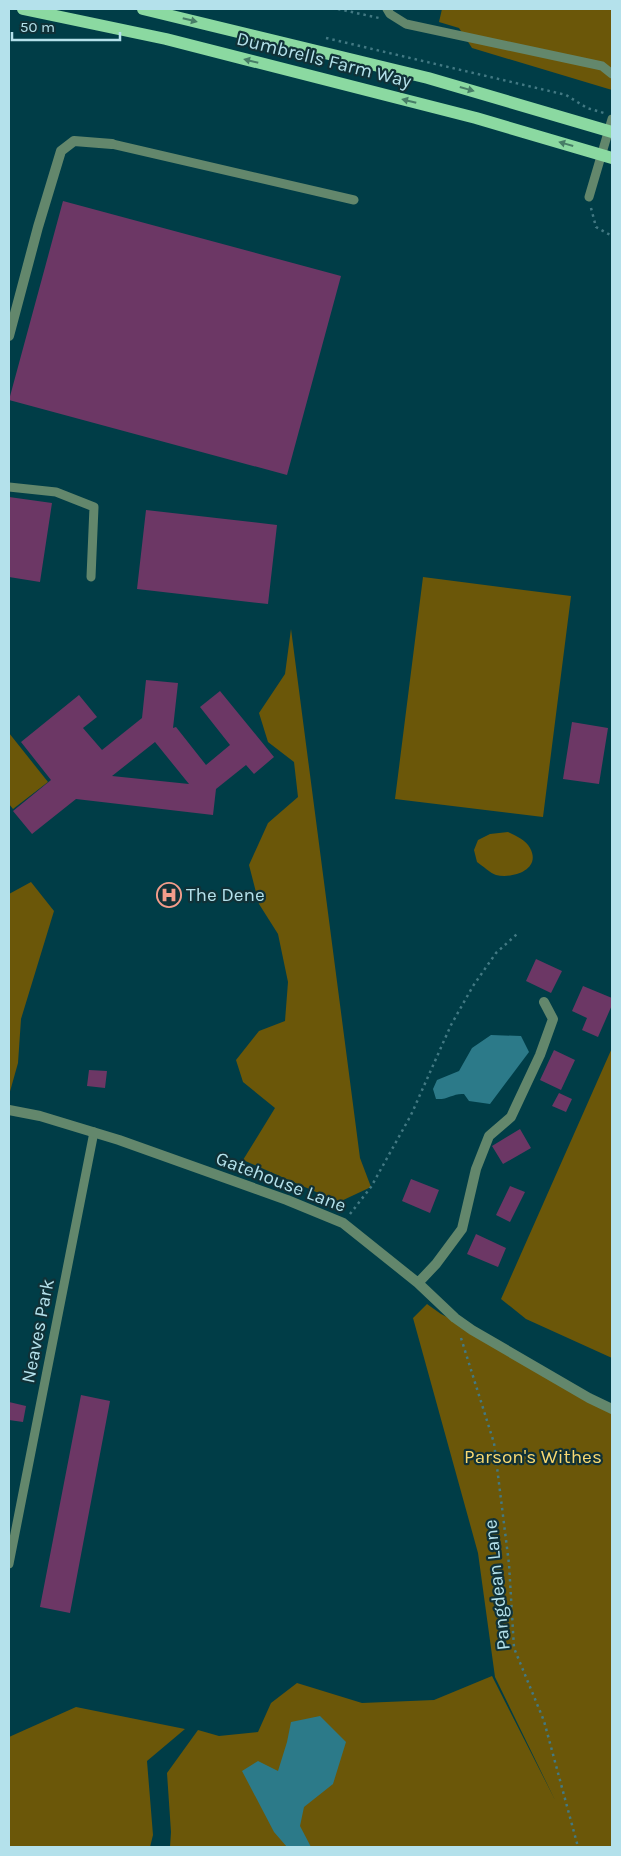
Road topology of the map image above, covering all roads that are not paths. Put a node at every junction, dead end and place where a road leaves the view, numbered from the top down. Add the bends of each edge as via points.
1 (23, 9) edge
2 (143, 9) edge
3 (388, 11) edge
4 (612, 74) edge
5 (612, 119) edge
6 (612, 132) edge
7 (112, 144) joint
8 (612, 158) edge
9 (589, 198) road end
10 (354, 200) dead end
11 (9, 336) edge
12 (9, 487) edge
13 (91, 577) dead end
14 (544, 1002) dead end
15 (9, 1110) edge
16 (94, 1132) junction
17 (418, 1283) junction
18 (612, 1409) edge
19 (9, 1564) edge

8 -> 1 main road, Dumbrells Farm Way via 476,118 166,39
2 -> 6 main road, Dumbrells Farm Way via 428,78
3 - 4 lane via 406,24 602,66
5 - 9 lane
7 - 10 lane
7 - 11 street via 74,141 61,151
12 - 13 lane via 56,492 94,507
14 - 17 street via 553,1019 540,1055 511,1117 489,1136 476,1169 462,1229
15 - 16 street, Gatehouse Lane
16 - 17 street, Gatehouse Lane via 343,1223
16 - 19 lane, Neaves Park
17 - 18 street, Gatehouse Lane via 472,1330

